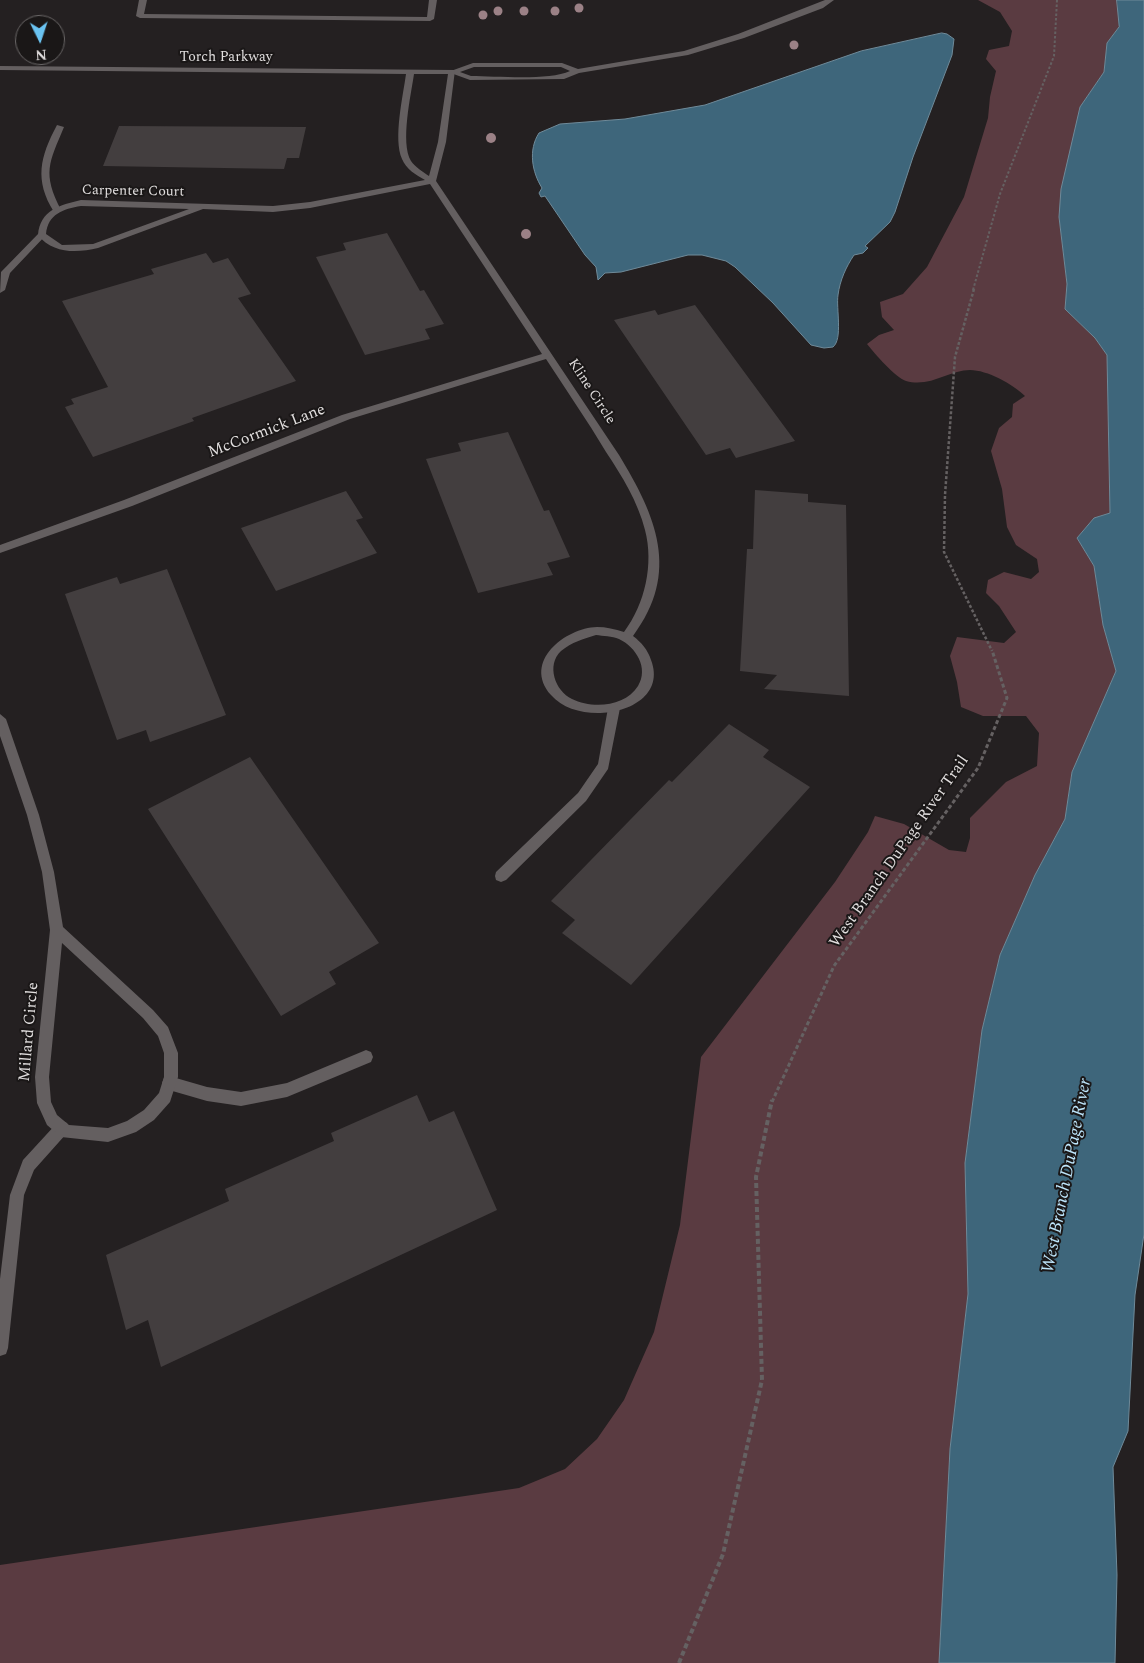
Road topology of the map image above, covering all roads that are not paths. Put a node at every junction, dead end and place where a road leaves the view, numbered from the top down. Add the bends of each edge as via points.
1 (143, 0) edge
2 (433, 0) edge
3 (830, 0) edge
4 (0, 68) edge
5 (410, 71) junction
6 (577, 71) junction
7 (452, 72) junction
8 (60, 127) dead end
9 (432, 181) junction
10 (200, 208) junction
11 (57, 210) junction
12 (42, 235) junction
13 (0, 290) edge
14 (549, 355) junction
15 (0, 549) edge
16 (626, 638) junction
17 (614, 708) junction
18 (0, 719) edge
19 (501, 876) dead end
20 (57, 930) junction
21 (366, 1057) dead end
22 (169, 1083) junction
23 (62, 1128) junction
24 (0, 1348) edge

1 - 2 street via 140,16 430,19
3 - 6 street via 740,36 685,52
4 - 5 street, Torch Parkway
5 - 7 street, Torch Parkway
5 - 9 street, Kline Circle via 403,136 404,158
6 - 7 street via 564,77 470,78
6 - 7 street via 562,65 473,64
7 - 9 street via 442,142
8 - 11 street via 46,162 43,180
9 - 10 street, Carpenter Court via 287,208
9 - 14 street, Kline Circle
10 - 11 street, Carpenter Court via 96,203
10 - 12 street, Carpenter Court via 95,246 56,246
11 - 12 street via 44,221
12 - 13 street via 6,272
14 - 15 street, McCormick Lane via 346,418
14 - 16 street, Kline Circle via 624,475 650,529 654,550 652,572 636,626
16 - 17 street via 640,648 649,674 640,694
16 - 17 street via 596,631 567,638 556,646 546,668 548,680 566,702 596,710
17 - 19 street via 604,765 582,797
18 - 20 street, Millard Circle via 48,872
20 - 22 street via 148,1014 163,1032 170,1053
20 - 23 street, Millard Circle via 42,1077 44,1103 52,1120
21 - 22 street via 286,1090 241,1099
22 - 23 street via 165,1097 131,1127 108,1135 85,1135 66,1132
23 - 24 street via 28,1165 17,1195

